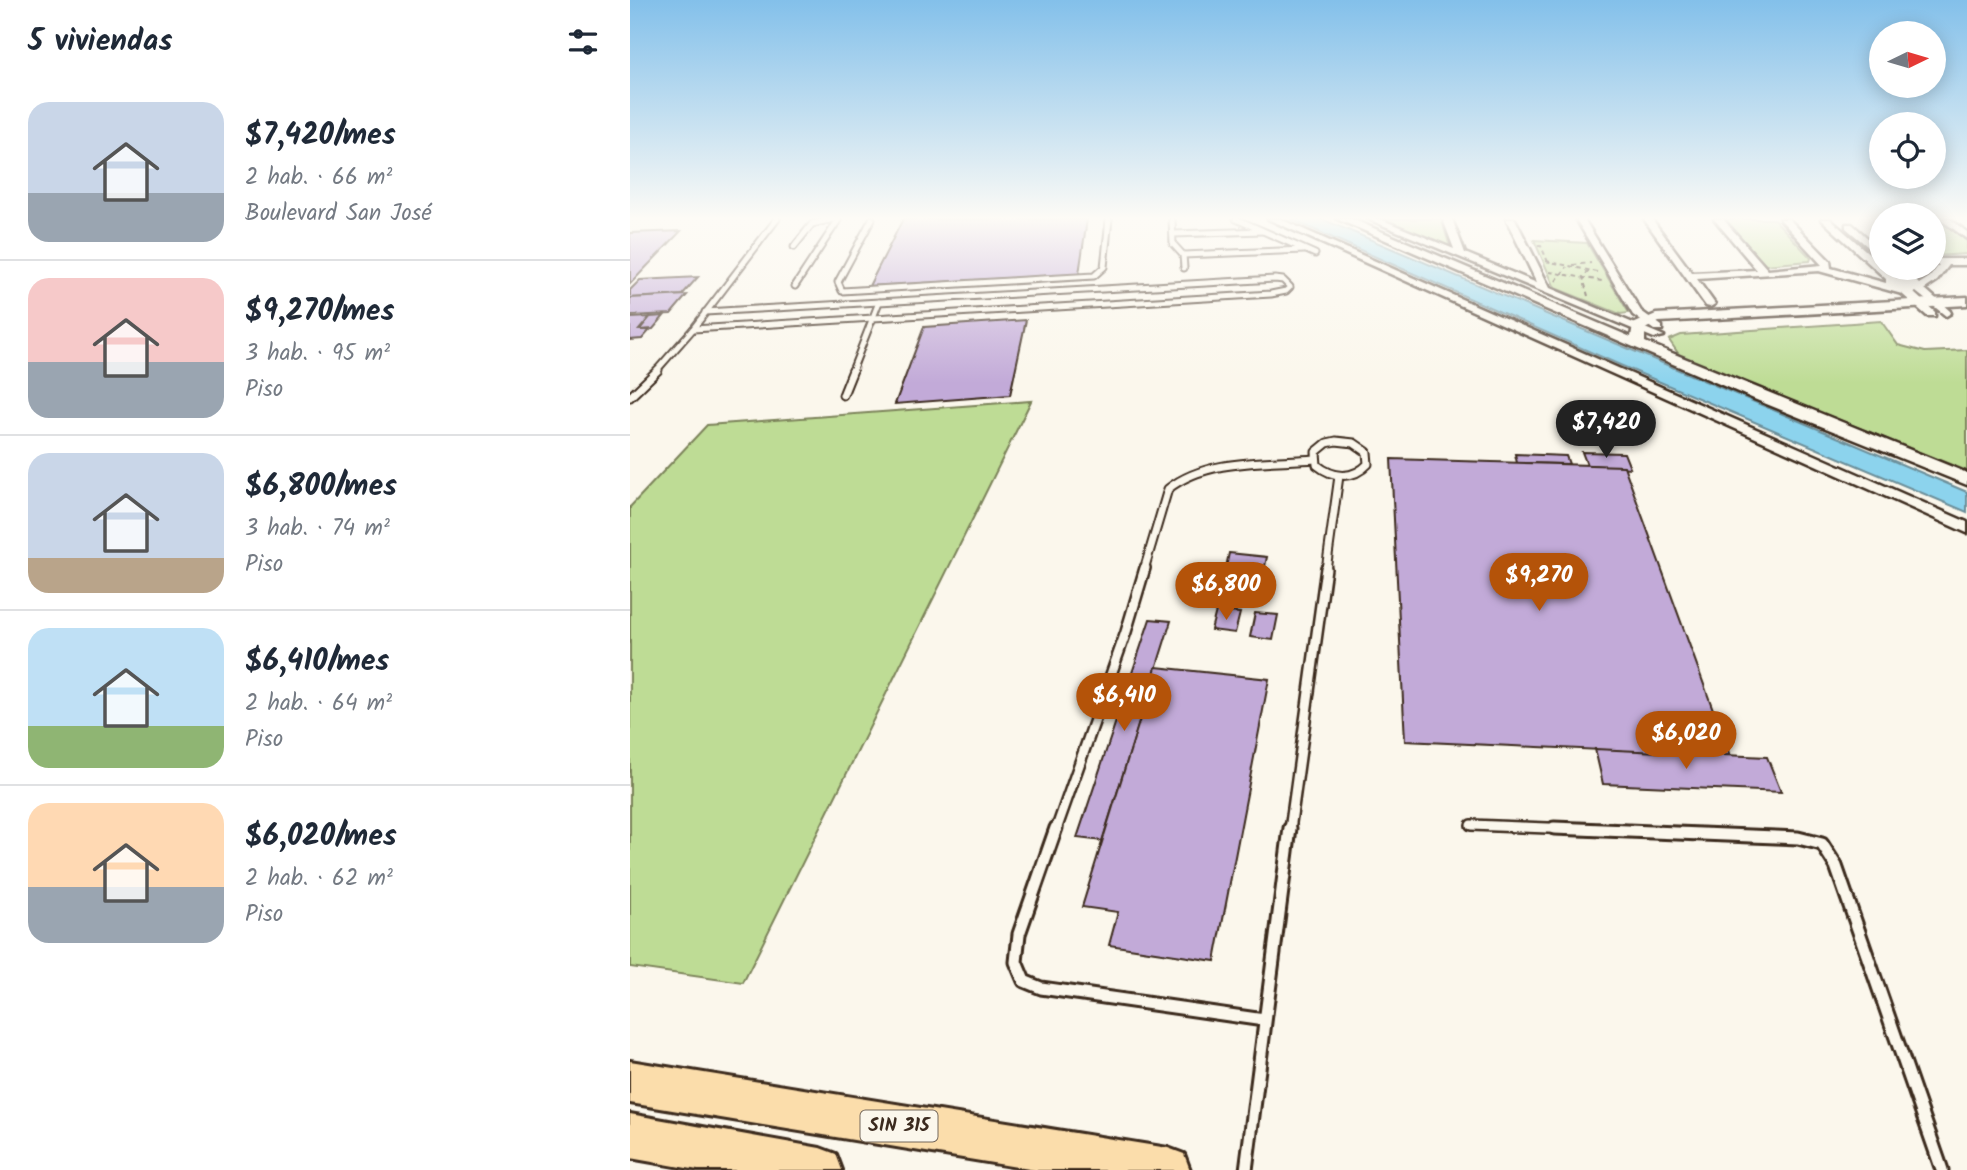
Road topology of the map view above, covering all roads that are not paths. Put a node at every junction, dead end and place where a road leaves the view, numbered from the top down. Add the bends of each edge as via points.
1 (735, 274) edge
2 (803, 274) edge
3 (843, 274) edge
4 (1097, 274) edge
5 (1396, 274) edge
6 (1483, 274) edge
7 (1521, 274) edge
8 (1539, 274) edge
9 (1612, 274) edge
10 (1750, 274) edge
11 (1850, 274) edge
12 (1885, 274) edge
13 (1689, 276) joint
14 (1858, 276) junction
15 (1542, 280) junction
16 (1902, 280) edge
17 (1913, 280) edge
18 (1934, 280) edge
19 (1894, 282) junction
20 (795, 286) dead end
21 (1906, 286) junction
22 (1919, 297) junction
23 (1967, 301) edge
24 (879, 302) junction
25 (1710, 304) dead end
26 (1933, 308) junction
27 (705, 312) junction
28 (1967, 312) edge
29 (873, 317) junction
30 (1642, 324) junction
31 (1617, 326) junction
32 (693, 329) junction
33 (1661, 333) junction
34 (1638, 343) junction
35 (1658, 352) junction
36 (843, 396) dead end
37 (630, 397) edge
38 (1315, 458) junction
39 (1339, 476) junction
40 (1967, 479) edge
41 (1967, 528) edge
42 (1471, 825) dead end
43 (1264, 1020) junction
44 (630, 1082) edge
45 (630, 1136) edge
46 (820, 1170) edge
47 (1168, 1170) edge
48 (1246, 1170) edge
49 (1942, 1170) edge

1 - 27 lane
2 - 20 lane
3 - 4 lane via 838,287 860,292
5 - 41 street
6 - 31 street
7 - 15 street
8 - 15 street
9 - 30 street
10 - 13 street
11 - 14 street
12 - 19 street
13 - 25 street
14 - 19 street
14 - 21 street
15 - 31 street
16 - 21 street
17 - 21 street
18 - 22 street
19 - 21 street
21 - 22 street
22 - 26 street
22 - 30 street via 1656,318
23 - 26 street
24 - 27 lane
24 - 29 lane
24 - 29 lane via 1275,279 1290,287 1271,294
26 - 28 street
26 - 33 street
27 - 32 lane
29 - 32 lane
29 - 36 lane
30 - 31 street
30 - 33 street
30 - 34 street
31 - 34 street
32 - 37 lane
33 - 35 street
34 - 35 street
35 - 40 street
38 - 39 lane via 1322,470
38 - 39 lane via 1320,447 1336,441 1362,446 1369,457 1365,469
38 - 43 lane via 1200,471 1175,481 1168,489 1126,632 1019,934 1017,962 1024,981 1041,988
39 - 43 lane
42 - 49 lane via 1798,838 1822,844 1836,866
43 - 48 lane
44 - 47 highway, SIN 315
45 - 46 highway

